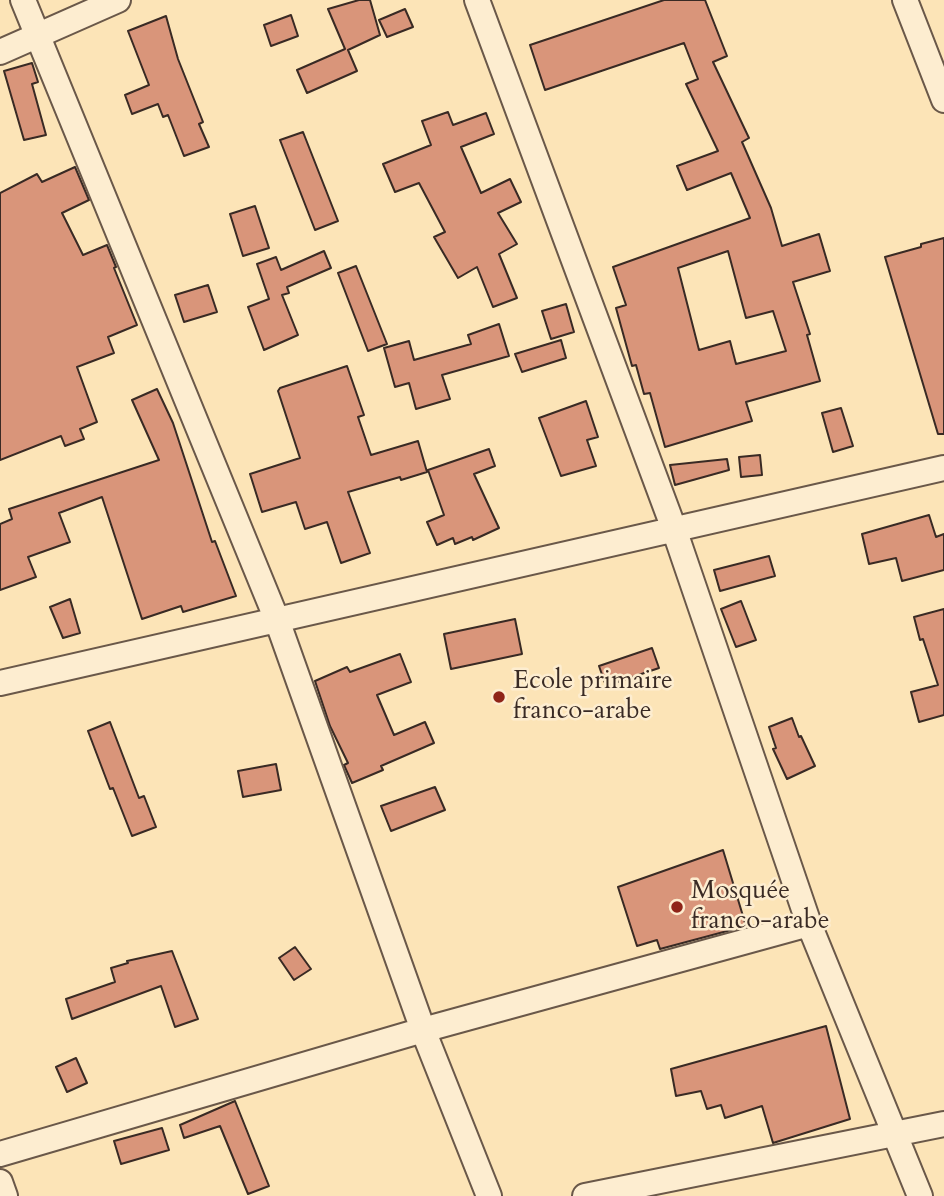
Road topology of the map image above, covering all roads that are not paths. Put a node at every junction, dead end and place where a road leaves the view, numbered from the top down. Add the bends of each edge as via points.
1 (23, 0) edge
2 (118, 0) edge
3 (477, 0) edge
4 (905, 0) edge
5 (36, 37) junction
6 (0, 52) edge
7 (944, 100) edge
8 (944, 468) edge
9 (674, 529) junction
10 (277, 620) junction
11 (0, 683) edge
12 (809, 924) junction
13 (423, 1030) junction
14 (944, 1125) edge
15 (895, 1134) junction
16 (0, 1154) edge
17 (0, 1182) edge
18 (5, 1196) edge
19 (489, 1196) edge
20 (585, 1196) edge
21 (920, 1196) edge

1 - 5 street
2 - 5 street
3 - 9 street
4 - 7 street
5 - 6 street
5 - 10 street
8 - 9 street
9 - 10 street
9 - 12 street
10 - 11 street
10 - 13 street
12 - 13 street
12 - 15 street
13 - 16 street
13 - 19 street
14 - 15 street
15 - 20 street
15 - 21 street
17 - 18 street

